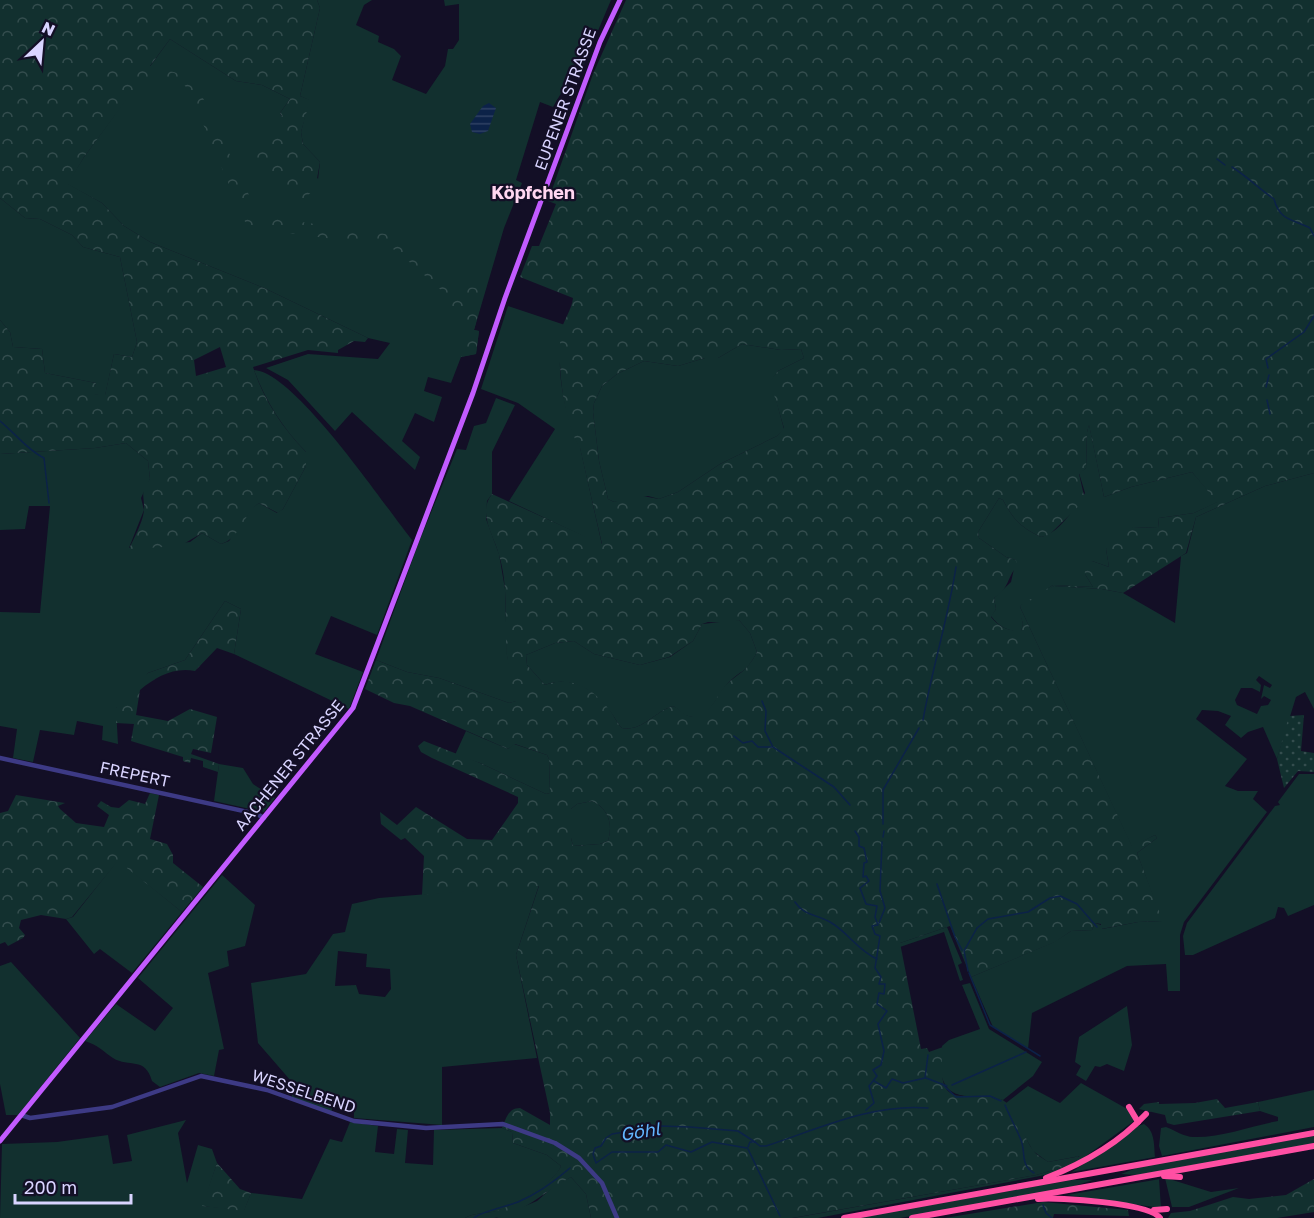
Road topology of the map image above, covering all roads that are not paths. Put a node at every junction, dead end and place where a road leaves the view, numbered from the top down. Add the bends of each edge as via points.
1 (620, 0) edge
2 (490, 344) joint
3 (0, 758) edge
4 (264, 818) junction
5 (1130, 1107) dead end
6 (1146, 1114) dead end
7 (21, 1115) junction
8 (1138, 1122) junction
9 (1314, 1131) edge
10 (0, 1141) edge
11 (1314, 1146) edge
12 (1155, 1175) junction
13 (1180, 1177) dead end
14 (1038, 1183) junction
15 (1025, 1198) junction
16 (1167, 1209) dead end
17 (1144, 1210) junction
18 (617, 1218) edge
19 (844, 1218) edge
20 (912, 1218) edge
21 (1160, 1218) edge

1 - 2 main road, EUPENER STRASSE via 600,42
2 - 4 main road, AACHENER STRASSE via 358,700
3 - 4 street, FREPERT via 258,813
4 - 7 main road, AACHENER STRASSE
5 - 8 highway
6 - 8 highway
7 - 10 main road, AACHENER STRASSE
7 - 18 street, WESSELBEND via 30,1118 112,1107 201,1076 267,1090 354,1121 426,1128 502,1124 555,1143 579,1158 602,1183
8 - 14 highway via 1078,1165
9 - 14 highway
11 - 12 highway
12 - 13 highway
12 - 15 highway
14 - 19 highway
15 - 17 highway via 1063,1198
15 - 20 highway
16 - 17 highway
17 - 21 highway

